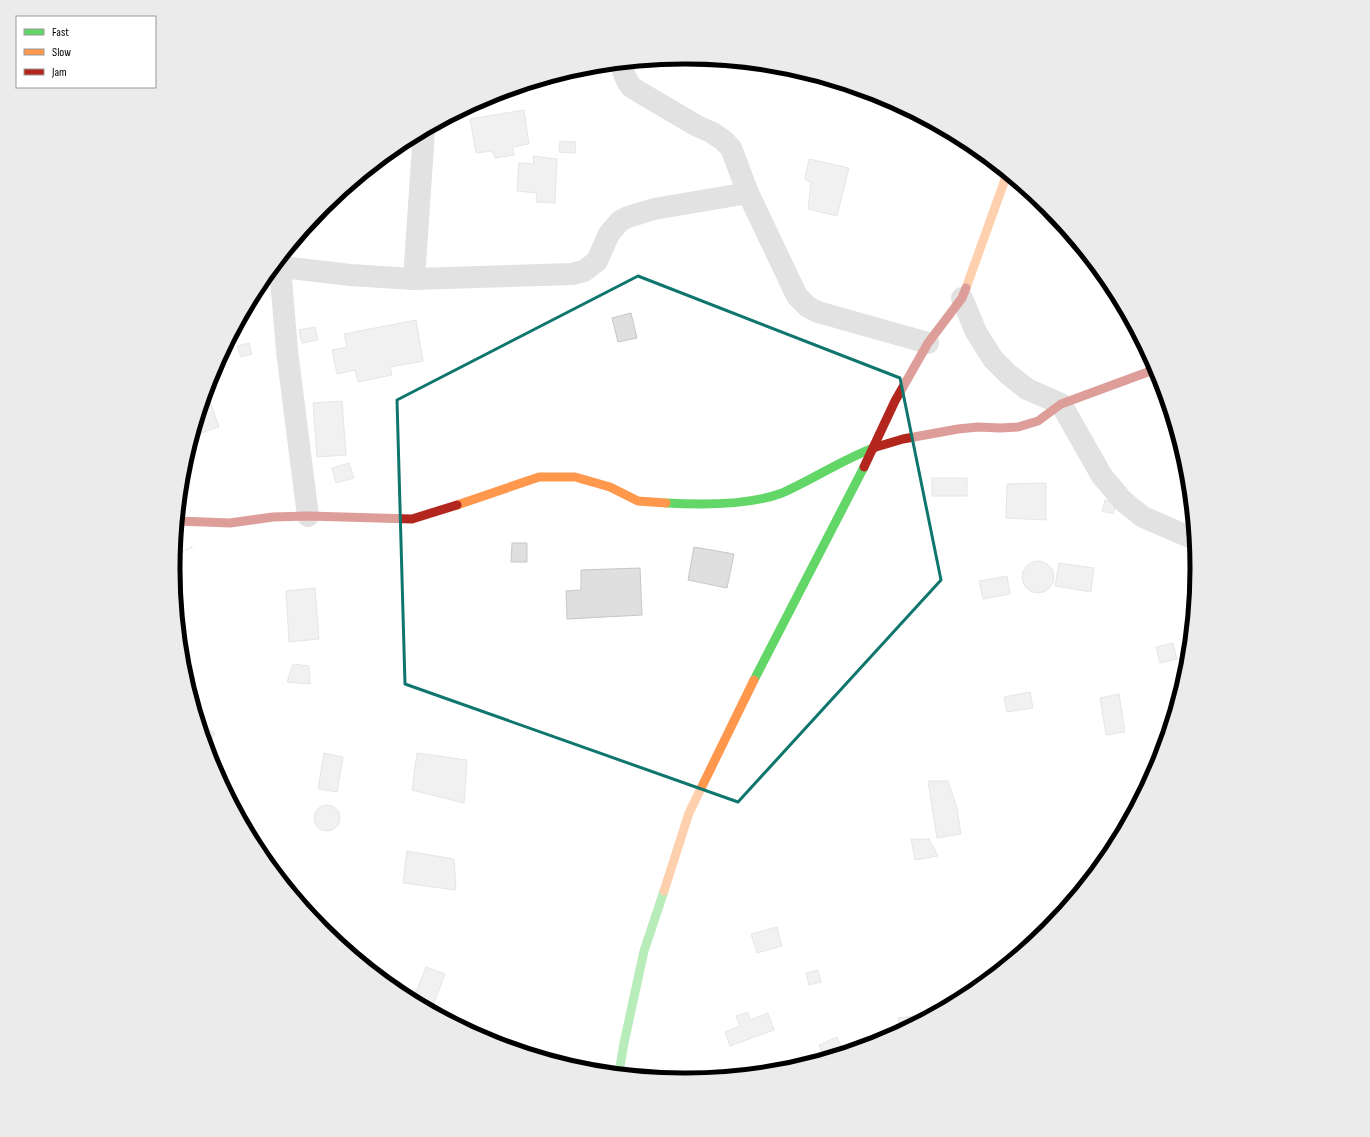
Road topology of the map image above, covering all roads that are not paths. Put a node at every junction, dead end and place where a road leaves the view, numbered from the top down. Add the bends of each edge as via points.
1 (622, 68) edge
2 (424, 138) edge
3 (1005, 179) edge
4 (748, 193) junction
5 (281, 267) edge
6 (278, 272) edge
7 (414, 279) junction
8 (962, 298) junction
9 (928, 343) junction
10 (1149, 371) edge
11 (1061, 404) junction
12 (874, 448) junction
13 (308, 516) junction
14 (183, 521) edge
15 (1188, 536) edge
16 (620, 1069) edge

1 - 4 street via 632,86 723,140 731,148
2 - 7 street
3 - 8 street
4 - 7 street via 628,216 609,234 597,261 584,271 572,274
4 - 9 street via 797,296 808,307
5 - 7 street
6 - 13 street
8 - 9 street
8 - 11 street via 976,332 993,359 1027,389
9 - 12 street via 895,401
10 - 11 street
11 - 12 street via 1038,421 1018,427 978,427 942,431
11 - 15 street via 1102,476 1123,501 1143,517
12 - 13 street via 781,493 756,500 708,504 638,501 610,487 575,477 539,477 412,519
12 - 16 street via 759,669 689,814 644,951
13 - 14 street via 274,517 230,523

